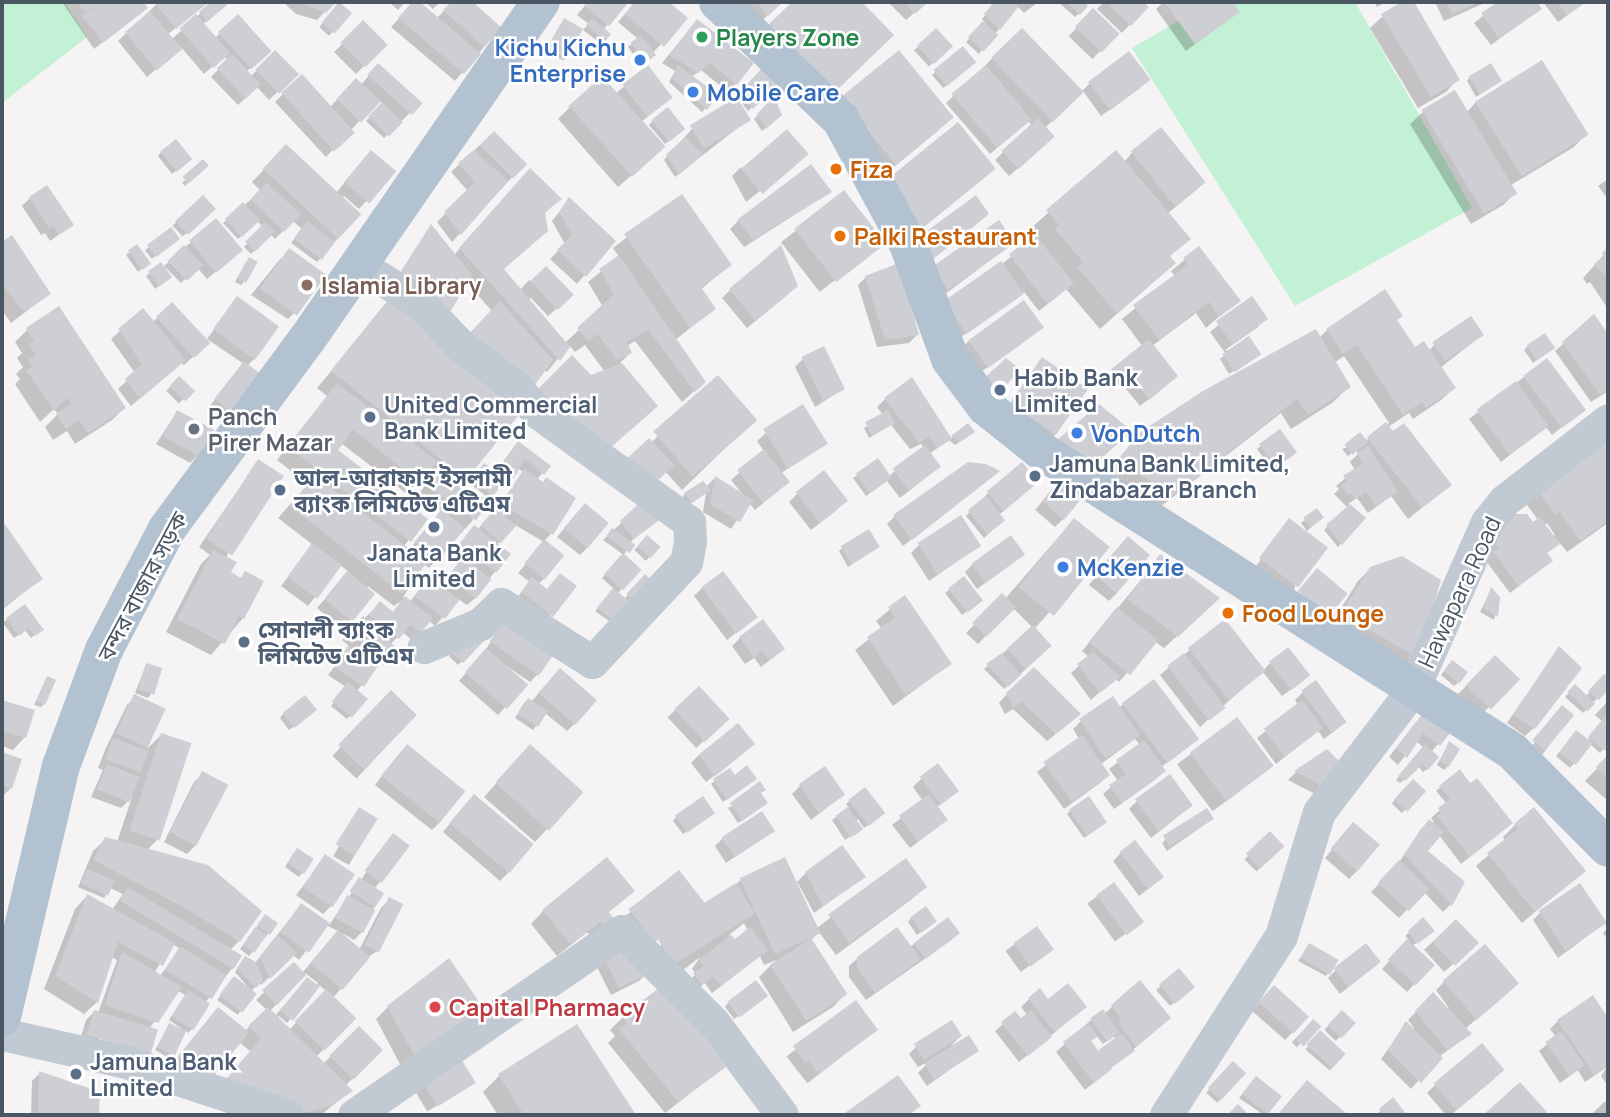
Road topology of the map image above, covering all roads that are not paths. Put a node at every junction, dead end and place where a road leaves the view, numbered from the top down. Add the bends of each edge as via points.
1 (541, 2) edge
2 (719, 2) edge
3 (359, 265) junction
4 (1608, 421) edge
5 (424, 647) dead end
6 (1413, 690) junction
7 (1608, 848) edge
8 (2, 1017) edge
9 (2, 1034) edge
10 (287, 1115) edge
11 (354, 1115) edge
12 (782, 1115) edge
13 (1166, 1115) edge

1 - 3 main road, বন্দর বাজার সড়ক
2 - 6 main road via 841,120 908,244 950,359 986,407 1040,450
3 - 5 street via 419,302 461,345 516,387 537,412 689,522 686,562 592,662 501,604 480,624
3 - 8 main road, বন্দর বাজার সড়ক via 167,529 104,650 61,766
4 - 6 street, Hawapara Road via 1505,500 1487,522
6 - 7 main road via 1511,751
6 - 13 street, Hawapara Road via 1319,812 1281,936
9 - 10 street via 126,1062
11 - 12 street via 622,932 714,1023

